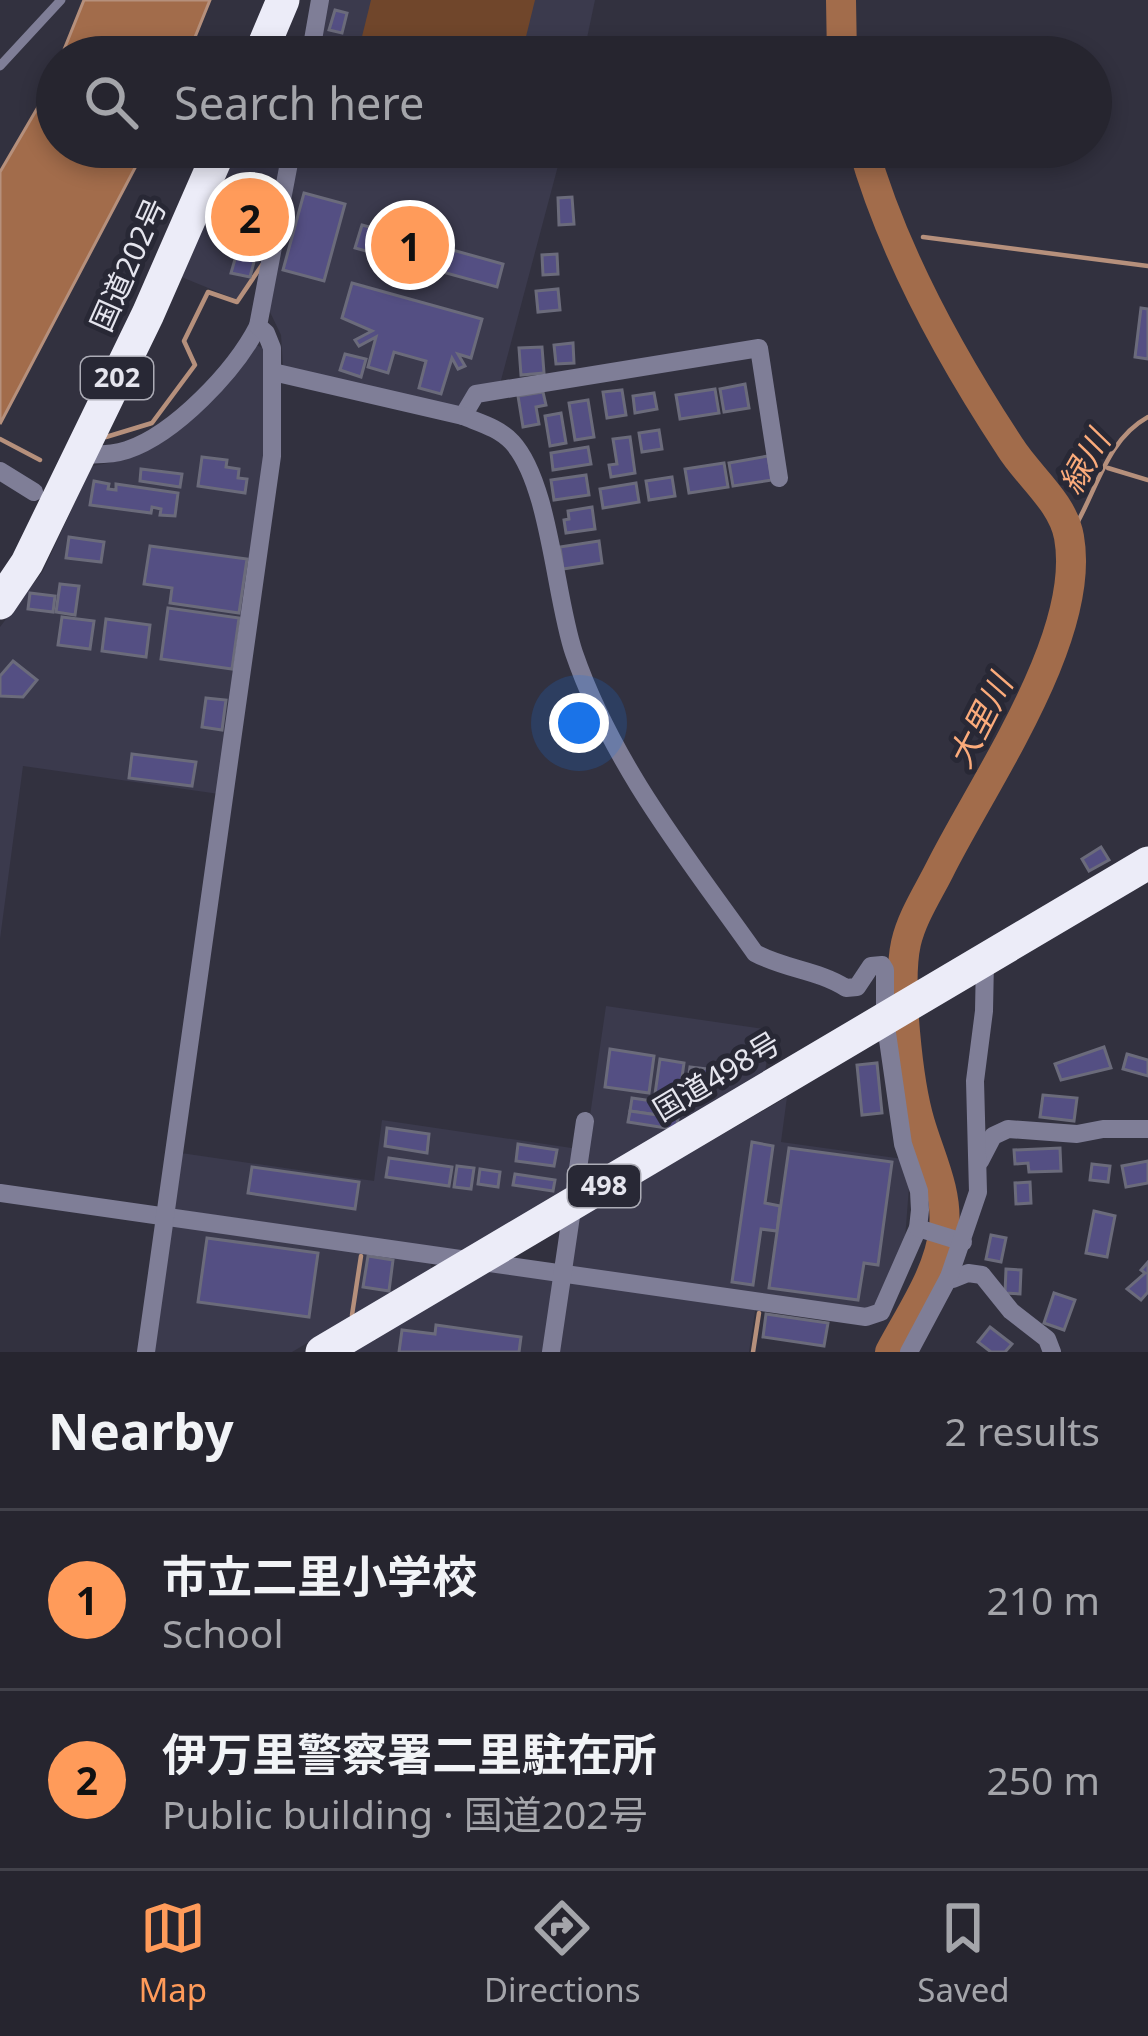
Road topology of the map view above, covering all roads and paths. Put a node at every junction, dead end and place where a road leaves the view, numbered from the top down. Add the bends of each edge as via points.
1 (62, 0) edge
2 (283, 0) edge
3 (320, 0) edge
4 (268, 36) edge
5 (314, 36) edge
6 (0, 66) edge
7 (212, 168) edge
8 (288, 168) edge
9 (258, 326) junction
10 (273, 372) junction
11 (463, 416) junction
12 (80, 454) junction
13 (0, 472) edge
14 (779, 478) dead end
15 (34, 492) dead end
16 (0, 602) edge
17 (1148, 863) edge
18 (985, 960) junction
19 (885, 1019) junction
20 (585, 1121) dead end
21 (1148, 1129) edge
22 (980, 1161) junction
23 (0, 1193) edge
24 (572, 1204) junction
25 (167, 1216) junction
26 (918, 1228) junction
27 (963, 1242) junction
28 (474, 1262) junction
29 (562, 1274) junction
30 (949, 1276) junction
31 (146, 1352) edge
32 (322, 1352) edge
33 (551, 1352) edge
34 (910, 1352) edge
35 (1052, 1352) edge

1 - 6 lane
2 - 4 highway
3 - 5 street
7 - 12 highway, 国道202号 / 202
8 - 9 street
9 - 10 street via 272,348
9 - 12 street via 234,363 154,438 124,451
10 - 11 street
10 - 25 street via 272,456
11 - 14 street via 476,394 759,349
11 - 19 street via 493,428 524,459 573,650 633,781 755,952 846,988 882,965
12 - 16 highway, 国道202号 / 202
13 - 15 street
17 - 18 highway, 国道498号 / 498
18 - 19 highway, 国道498号 / 498
18 - 22 street via 975,1081
19 - 24 highway, 国道498号 / 498
19 - 26 street via 919,1191
20 - 24 street
21 - 22 street via 1007,1129
22 - 27 street
23 - 25 street
24 - 28 highway, 国道498号 / 498
24 - 29 street
25 - 28 street
25 - 31 street
26 - 27 street
26 - 29 street via 875,1317
27 - 30 street
28 - 29 street
28 - 32 highway, 国道498号 / 498
29 - 33 street
30 - 34 street
30 - 35 street via 982,1275

